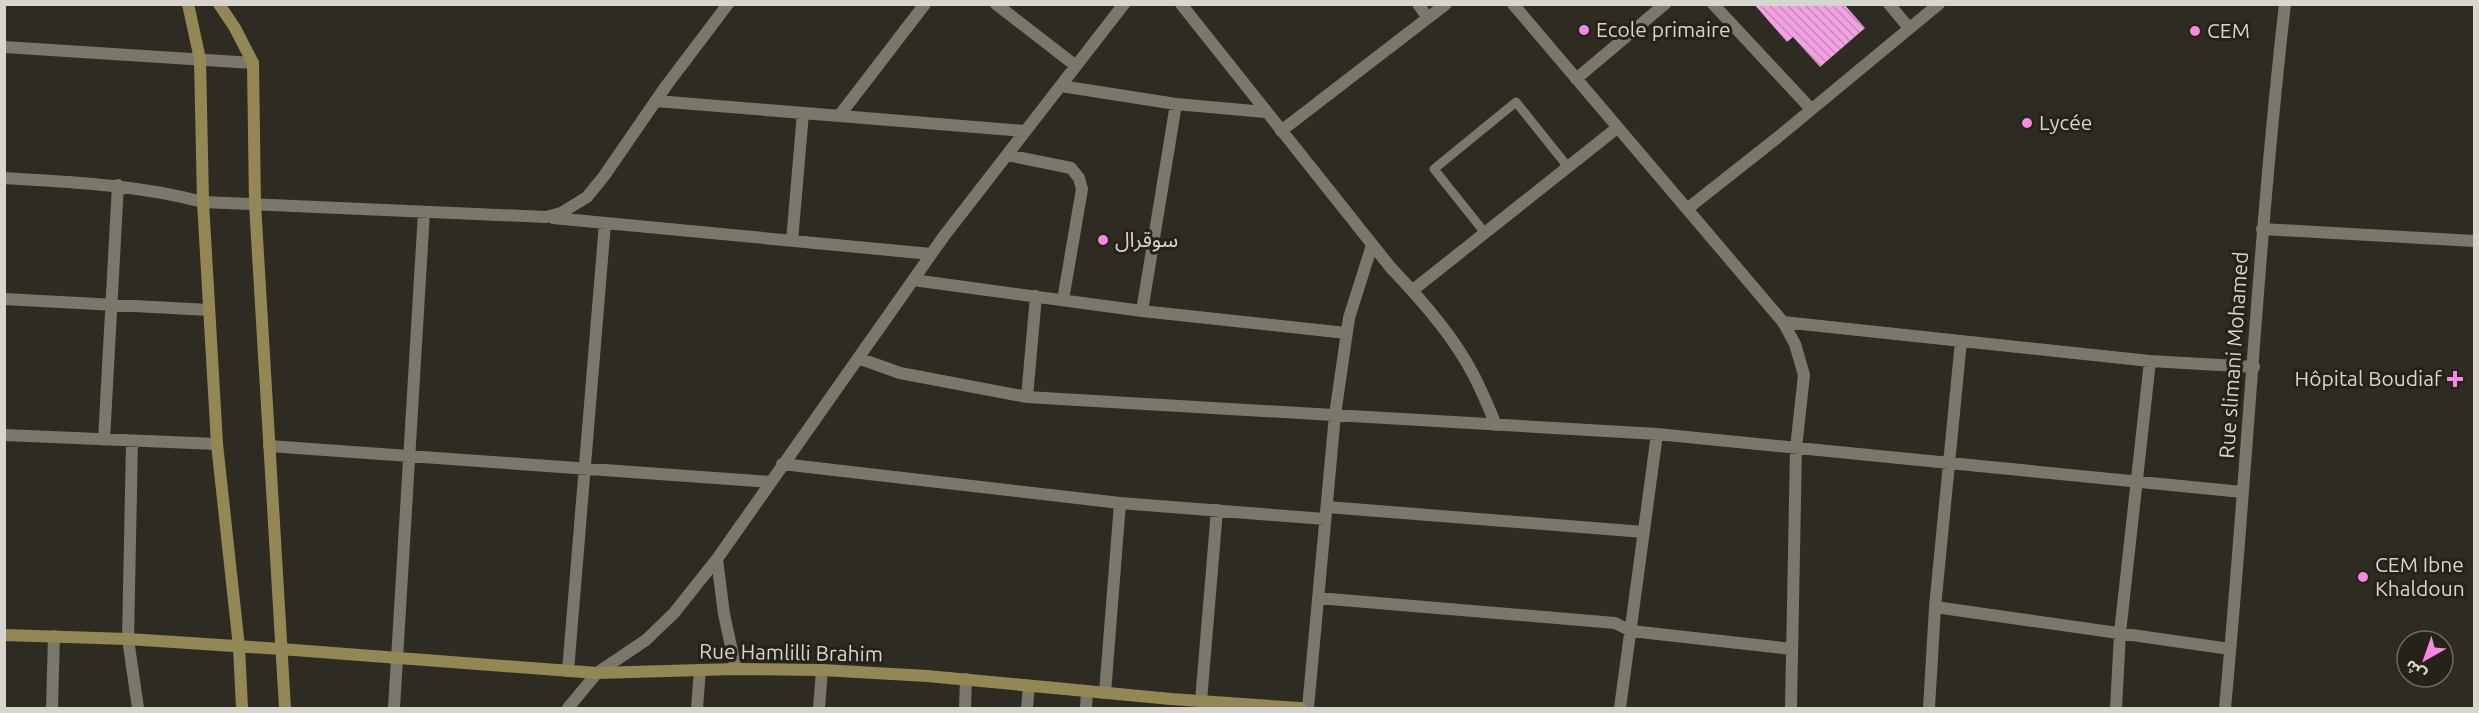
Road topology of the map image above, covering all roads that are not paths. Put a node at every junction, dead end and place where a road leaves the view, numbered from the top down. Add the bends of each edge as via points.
1 (188, 4) edge
2 (219, 4) edge
3 (728, 4) edge
4 (925, 4) edge
5 (996, 4) edge
6 (1124, 4) edge
7 (1180, 4) edge
8 (1418, 4) edge
9 (1446, 4) edge
10 (1513, 4) edge
11 (1665, 4) edge
12 (1713, 4) edge
13 (1889, 4) edge
14 (1939, 4) edge
15 (2285, 4) edge
16 (1428, 18) junction
17 (1909, 28) junction
18 (4, 47) edge
19 (200, 59) junction
20 (253, 63) junction
21 (1076, 66) junction
22 (1576, 79) junction
23 (1060, 86) junction
24 (656, 101) junction
25 (1176, 104) junction
26 (1811, 109) junction
27 (1265, 112) junction
28 (803, 113) junction
29 (839, 116) junction
30 (1617, 128) junction
31 (1025, 131) junction
32 (1281, 131) junction
33 (1007, 155) junction
34 (1568, 167) junction
35 (4, 178) edge
36 (118, 185) junction
37 (203, 202) junction
38 (255, 204) junction
39 (1688, 209) junction
40 (424, 212) junction
41 (546, 217) junction
42 (605, 223) junction
43 (2262, 229) junction
44 (1485, 233) junction
45 (792, 241) junction
46 (2475, 241) edge
47 (1372, 245) junction
48 (931, 254) junction
49 (912, 280) junction
50 (1413, 290) junction
51 (1036, 296) junction
52 (4, 299) edge
53 (1063, 300) junction
54 (112, 305) junction
55 (209, 310) junction
56 (1142, 311) junction
57 (1783, 322) junction
58 (1346, 333) junction
59 (1961, 341) junction
60 (858, 358) junction
61 (2150, 361) junction
62 (2254, 367) junction
63 (1027, 397) junction
64 (1335, 415) junction
65 (1496, 425) junction
66 (1657, 434) junction
67 (4, 435) edge
68 (104, 440) junction
69 (132, 441) junction
70 (217, 444) junction
71 (269, 446) junction
72 (1796, 448) junction
73 (410, 458) junction
74 (782, 464) junction
75 (1949, 465) junction
76 (585, 468) junction
77 (771, 482) junction
78 (2136, 483) junction
79 (2242, 492) junction
80 (1119, 503) junction
81 (1217, 510) junction
82 (1326, 513) junction
83 (1644, 532) junction
84 (717, 559) junction
85 (1318, 598) junction
86 (1935, 608) junction
87 (1631, 631) junction
88 (2120, 633) junction
89 (4, 635) edge
90 (54, 636) junction
91 (128, 639) junction
92 (239, 647) junction
93 (2230, 648) junction
94 (281, 649) junction
95 (1792, 649) junction
96 (398, 657) junction
97 (736, 669) junction
98 (700, 670) junction
99 (822, 670) junction
100 (568, 671) junction
101 (597, 673) junction
102 (966, 679) junction
103 (1029, 686) junction
104 (1087, 691) junction
105 (1105, 693) junction
106 (1201, 701) junction
107 (1234, 706) edge
108 (52, 708) edge
109 (138, 708) edge
110 (242, 708) edge
111 (285, 708) edge
112 (394, 708) edge
113 (568, 708) edge
114 (698, 708) edge
115 (819, 708) edge
116 (965, 708) edge
117 (1027, 708) edge
118 (1086, 708) edge
119 (1300, 708) edge
120 (1308, 708) edge
121 (1620, 708) edge
122 (1791, 708) edge
123 (1929, 708) edge
124 (2116, 708) edge
125 (2225, 708) edge

1 - 19 street
2 - 20 street
3 - 24 street
4 - 29 street
5 - 21 street
6 - 21 street
7 - 27 street
8 - 16 street
9 - 16 street
10 - 22 street
11 - 22 street
12 - 26 street
13 - 17 street
14 - 17 street
15 - 43 street, Rue slimani Mohamed
16 - 32 street
17 - 26 street
18 - 19 street
19 - 20 street
19 - 37 street
20 - 38 street
21 - 23 street
22 - 30 street
23 - 25 street
23 - 31 street
24 - 28 street
24 - 41 street via 587,196 561,213
25 - 27 street
25 - 56 street
26 - 39 street
27 - 32 street
28 - 29 street
28 - 45 street
29 - 31 street
30 - 34 street
30 - 39 street
31 - 33 street
32 - 47 street
33 - 48 street
33 - 53 street via 1071,168 1079,178 1082,189
34 - 44 street
34 - 44 lane via 1516,102 1434,169
35 - 36 street
36 - 37 street
36 - 54 street
37 - 38 street
37 - 55 street
38 - 40 street
38 - 71 street
39 - 57 street
40 - 41 street
40 - 73 street
41 - 42 street
42 - 45 street
42 - 76 street
43 - 46 street
43 - 62 street, Rue slimani Mohamed
44 - 50 street
45 - 48 street
47 - 50 street
47 - 58 street
48 - 49 street
49 - 51 street
49 - 60 street
50 - 65 street via 1473,372
51 - 53 street
51 - 63 street
52 - 54 street
53 - 56 street
54 - 55 street
54 - 68 street
55 - 70 street
56 - 58 street
57 - 59 street
57 - 72 street via 1795,344 1804,375
58 - 64 street
59 - 61 street
59 - 75 street
60 - 63 street via 900,373
60 - 74 street
61 - 62 street
61 - 78 street
62 - 79 street, Rue slimani Mohamed
63 - 64 street
64 - 65 street
64 - 82 street
65 - 66 street
66 - 72 street
66 - 83 street
67 - 68 street
68 - 69 street
69 - 70 street
69 - 91 street
70 - 92 street
71 - 73 street
71 - 94 street
72 - 75 street
72 - 95 street
73 - 76 street
73 - 96 street
74 - 77 street
74 - 80 street
75 - 78 street
75 - 86 street
76 - 77 street
76 - 100 street
77 - 84 street
78 - 79 street
78 - 88 street
79 - 93 street, Rue slimani Mohamed
80 - 81 street
80 - 105 street
81 - 82 street
81 - 106 street
82 - 83 street
82 - 85 street
83 - 87 street
84 - 97 street
84 - 101 street via 674,613 646,640
85 - 87 street via 1616,623
85 - 120 street
86 - 88 street
86 - 123 street
87 - 95 street
87 - 121 street
88 - 93 street
88 - 124 street
89 - 90 street, Rue Hamlilli Brahim
90 - 91 street, Rue Hamlilli Brahim
90 - 108 street
91 - 92 street, Rue Hamlilli Brahim
91 - 109 street
92 - 94 street, Rue Hamlilli Brahim
92 - 110 street
93 - 125 street, Rue slimani Mohamed
94 - 96 street, Rue Hamlilli Brahim
94 - 111 street
95 - 122 street
96 - 100 street, Rue Hamlilli Brahim
96 - 112 street
97 - 98 street, Rue Hamlilli Brahim
97 - 99 street, Rue Hamlilli Brahim
98 - 101 street, Rue Hamlilli Brahim
98 - 114 street
99 - 102 street, Rue Hamlilli Brahim
99 - 115 street
100 - 101 street, Rue Hamlilli Brahim
101 - 113 street
102 - 103 street, Rue Hamlilli Brahim
102 - 116 street
103 - 104 street, Rue Hamlilli Brahim
103 - 117 street
104 - 105 street, Rue Hamlilli Brahim
104 - 118 street
105 - 106 street, Rue Hamlilli Brahim
106 - 107 street, Rue Hamlilli Brahim
107 - 119 street, Rue Hamlilli Brahim

